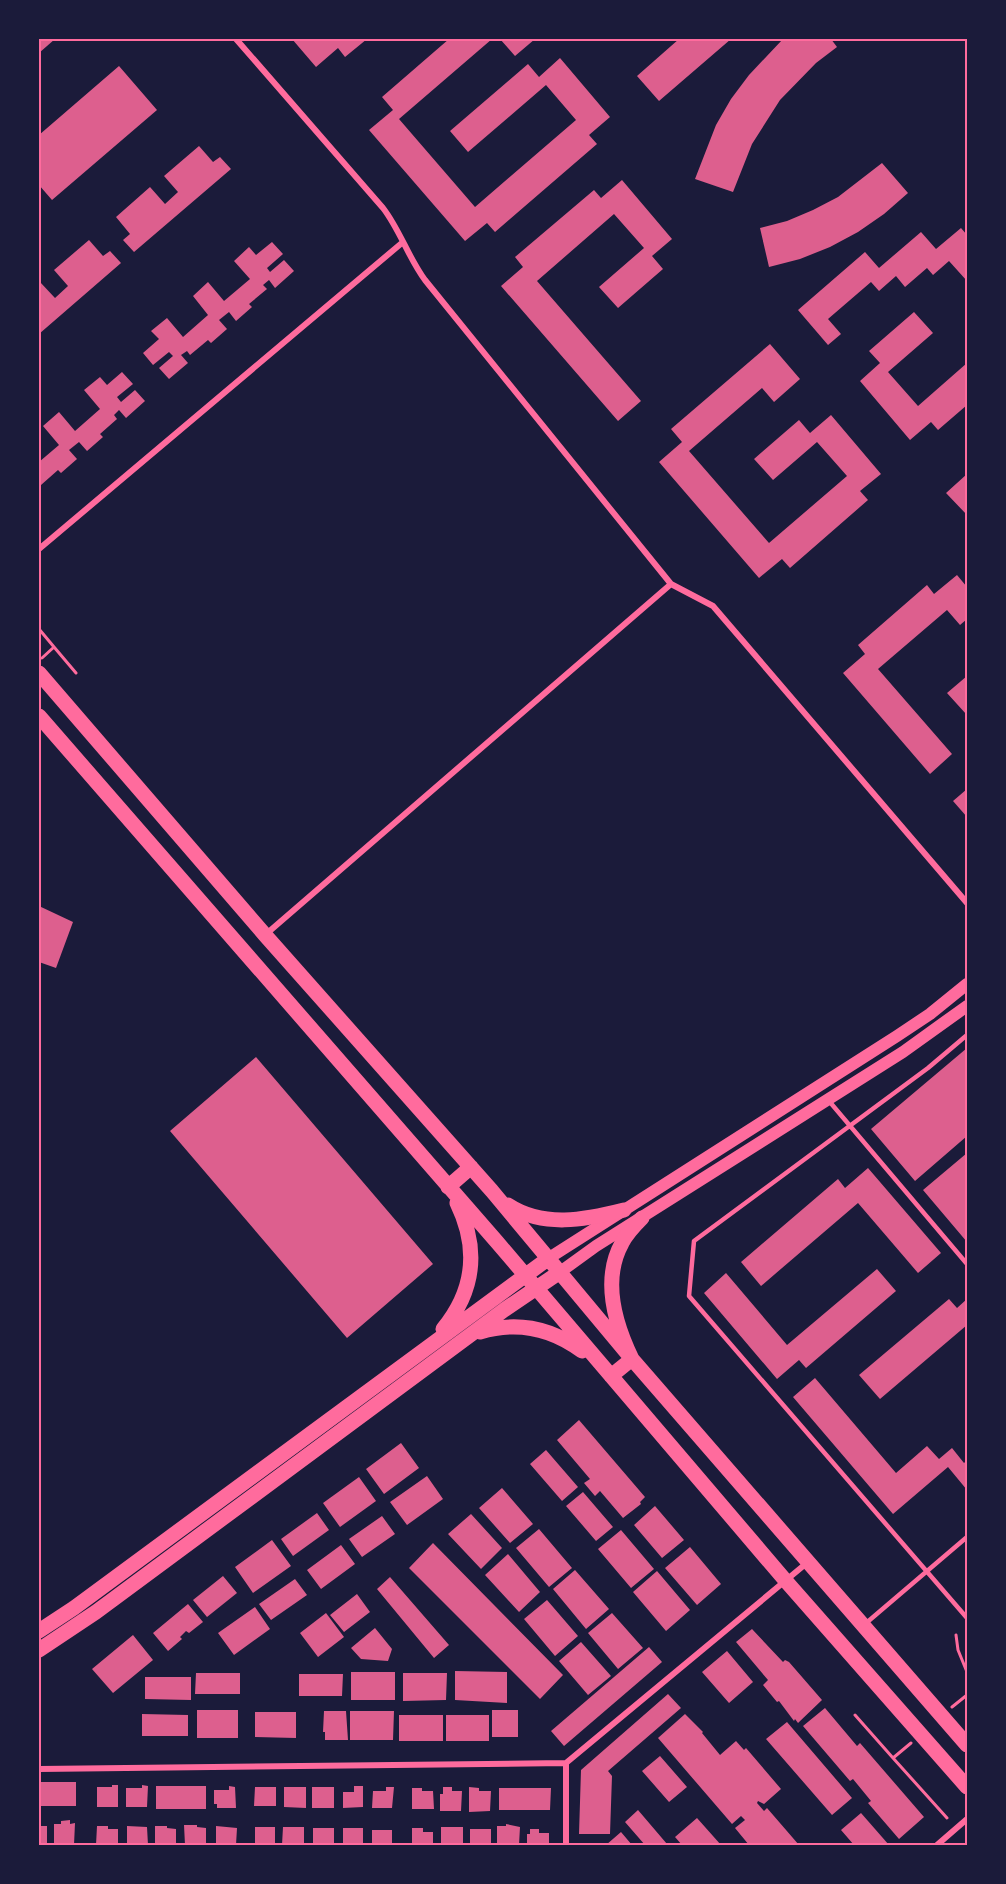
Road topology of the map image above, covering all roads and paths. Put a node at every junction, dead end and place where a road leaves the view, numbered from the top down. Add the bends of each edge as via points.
1 (236, 39) edge
2 (403, 242) junction
3 (39, 549) edge
4 (670, 584) junction
5 (39, 629) edge
6 (54, 647) junction
7 (39, 661) edge
8 (76, 673) dead end
9 (39, 674) edge
10 (39, 716) edge
11 (967, 903) edge
12 (265, 935) junction
13 (967, 984) edge
14 (967, 1006) edge
15 (967, 1035) edge
16 (828, 1099) junction
17 (850, 1126) junction
18 (471, 1167) junction
19 (449, 1189) junction
20 (492, 1191) junction
21 (624, 1210) junction
22 (642, 1218) junction
23 (549, 1258) junction
24 (967, 1264) edge
25 (560, 1272) junction
26 (525, 1276) junction
27 (536, 1289) junction
28 (464, 1340) junction
29 (432, 1343) junction
30 (632, 1359) junction
31 (601, 1364) junction
32 (611, 1376) junction
33 (967, 1537) edge
34 (808, 1562) junction
35 (927, 1571) junction
36 (785, 1580) junction
37 (967, 1618) edge
38 (863, 1626) junction
39 (39, 1631) edge
40 (956, 1635) dead end
41 (39, 1650) edge
42 (967, 1672) edge
43 (855, 1715) dead end
44 (967, 1745) edge
45 (893, 1758) dead end
46 (566, 1762) junction
47 (39, 1769) edge
48 (967, 1787) edge
49 (967, 1820) edge
50 (566, 1845) edge
51 (937, 1845) edge

1 - 2 street via 383,208
2 - 3 street
2 - 4 street via 425,280
4 - 11 street via 713,606
4 - 12 street
5 - 6 path
6 - 7 path
6 - 8 path
9 - 12 main road
10 - 19 main road
12 - 18 main road
13 - 21 main road via 897,1036
14 - 16 main road
15 - 17 lane
16 - 17 lane
16 - 22 main road
17 - 24 lane
17 - 35 lane via 694,1241 689,1296
18 - 19 main road
18 - 20 main road
19 - 26 main road
19 - 29 main road via 466,1227 472,1261 470,1278 456,1310
20 - 21 main road via 519,1212 547,1219 581,1219
20 - 23 main road
21 - 23 main road
22 - 25 main road
22 - 30 main road via 621,1243 612,1273 618,1327
23 - 25 main road
23 - 26 main road
25 - 27 main road
25 - 30 main road
26 - 27 main road
26 - 29 main road
27 - 28 main road
27 - 31 main road
28 - 31 main road via 494,1328 527,1327 560,1337
28 - 41 main road
29 - 39 main road
30 - 32 main road
30 - 34 main road
31 - 32 main road
32 - 36 main road
33 - 35 lane
34 - 36 street
34 - 38 main road
35 - 37 lane
35 - 38 lane
36 - 46 street
36 - 48 main road
38 - 44 main road
40 - 42 path
43 - 45 path
46 - 47 street
46 - 50 street
49 - 51 street

